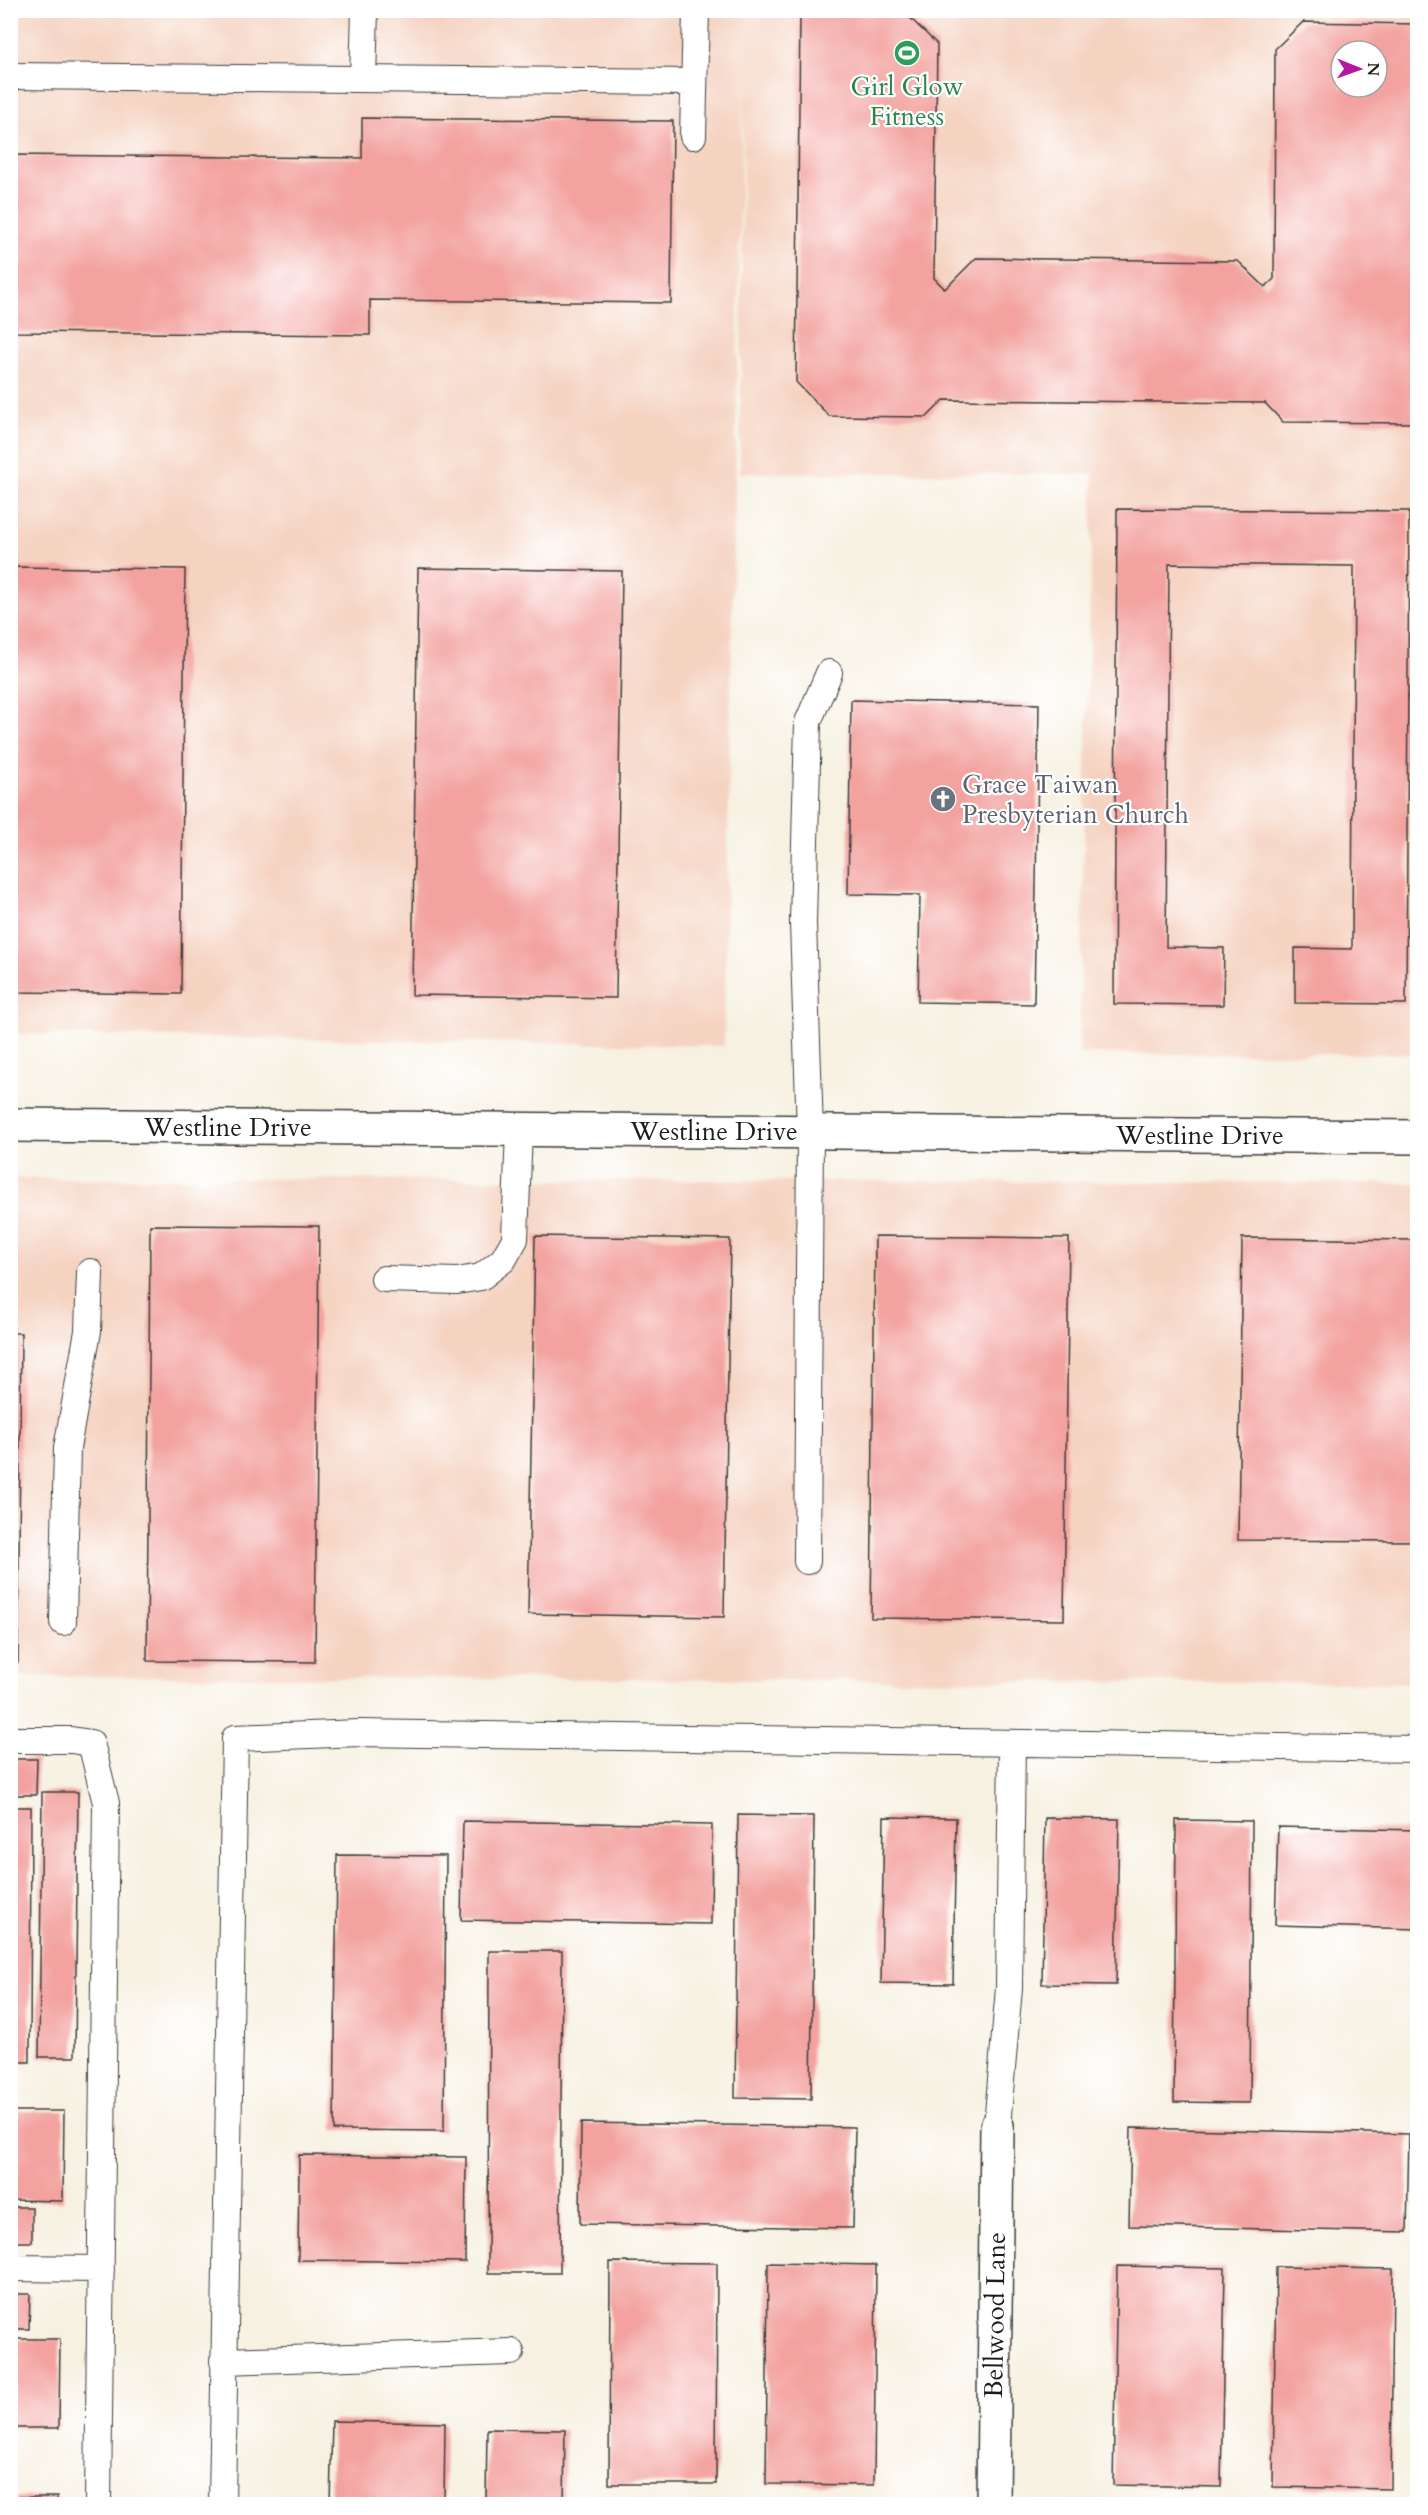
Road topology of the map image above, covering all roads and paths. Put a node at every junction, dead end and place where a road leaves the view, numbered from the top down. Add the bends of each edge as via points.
1 (365, 10) edge
2 (696, 10) edge
3 (10, 76) edge
4 (363, 79) junction
5 (694, 82) junction
6 (693, 136) dead end
7 (829, 673) dead end
8 (10, 1125) edge
9 (519, 1130) junction
10 (810, 1131) junction
11 (1418, 1137) edge
12 (90, 1272) dead end
13 (384, 1280) dead end
14 (807, 1561) dead end
15 (63, 1622) dead end
16 (10, 1740) edge
17 (1012, 1743) junction
18 (1418, 1749) edge
19 (997, 2126) joint
20 (10, 2268) edge
21 (101, 2269) junction
22 (511, 2352) dead end
23 (223, 2361) junction
24 (98, 2505) edge
25 (222, 2505) edge
26 (993, 2505) edge

1 - 4 lane
2 - 5 lane
3 - 4 lane
4 - 5 lane
5 - 6 lane
7 - 10 lane via 808,722 803,923
8 - 9 street, Westline Drive
9 - 10 street, Westline Drive
9 - 13 lane via 515,1239 503,1260 481,1277 458,1281
10 - 11 street, Westline Drive
10 - 14 lane
12 - 15 lane via 88,1330 67,1448
16 - 21 lane via 91,1743 106,1803
17 - 18 lane
17 - 19 lane via 1009,1988
17 - 23 lane via 359,1733 235,1738
19 - 26 street, Bellwood Lane
20 - 21 lane
21 - 24 lane
22 - 23 lane
23 - 25 lane

